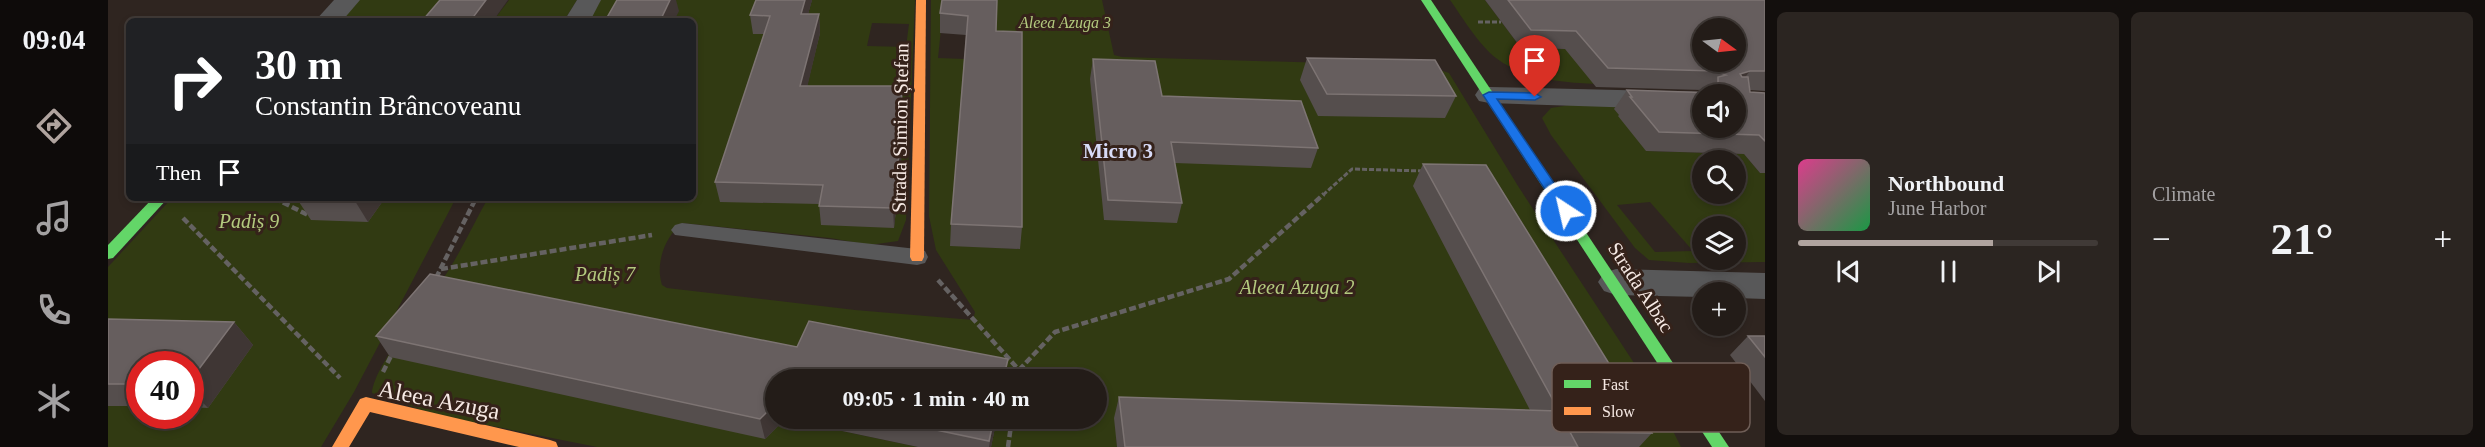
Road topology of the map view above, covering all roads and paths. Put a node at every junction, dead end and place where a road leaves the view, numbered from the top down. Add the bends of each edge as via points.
1 (348, 0) edge
2 (589, 0) edge
3 (921, 0) edge
4 (1426, 0) edge
5 (331, 18) edge
6 (579, 18) edge
7 (1489, 95) junction
8 (1692, 101) edge
9 (1434, 171) edge
10 (158, 201) edge
11 (280, 201) edge
12 (475, 201) edge
13 (176, 211) dead end
14 (310, 216) edge
15 (682, 230) joint
16 (108, 254) edge
17 (917, 257) junction
18 (441, 269) junction
19 (1616, 282) junction
20 (1765, 286) edge
21 (430, 288) edge
22 (394, 350) edge
23 (1668, 363) edge
24 (1018, 369) edge
25 (1020, 369) edge
26 (366, 404) junction
27 (1010, 429) edge
28 (1711, 432) edge
29 (340, 447) edge
30 (550, 447) edge
31 (1008, 447) edge
32 (1721, 447) edge

1 - 5 street
2 - 6 street
3 - 17 street, Strada Simion Ștefan
4 - 7 street, Strada Albac
7 - 8 street
7 - 19 street, Strada Albac
9 - 25 path via 1352,169 1229,279 1055,332
10 - 16 street
11 - 14 path
12 - 18 path
13 - 26 path
15 - 17 lane
15 - 18 path
17 - 24 path
18 - 21 path
19 - 20 street
19 - 23 street, Strada Albac
22 - 26 path
26 - 29 street, Aleea Azuga
26 - 30 street, Aleea Azuga
27 - 31 path
28 - 32 street, Strada Albac

